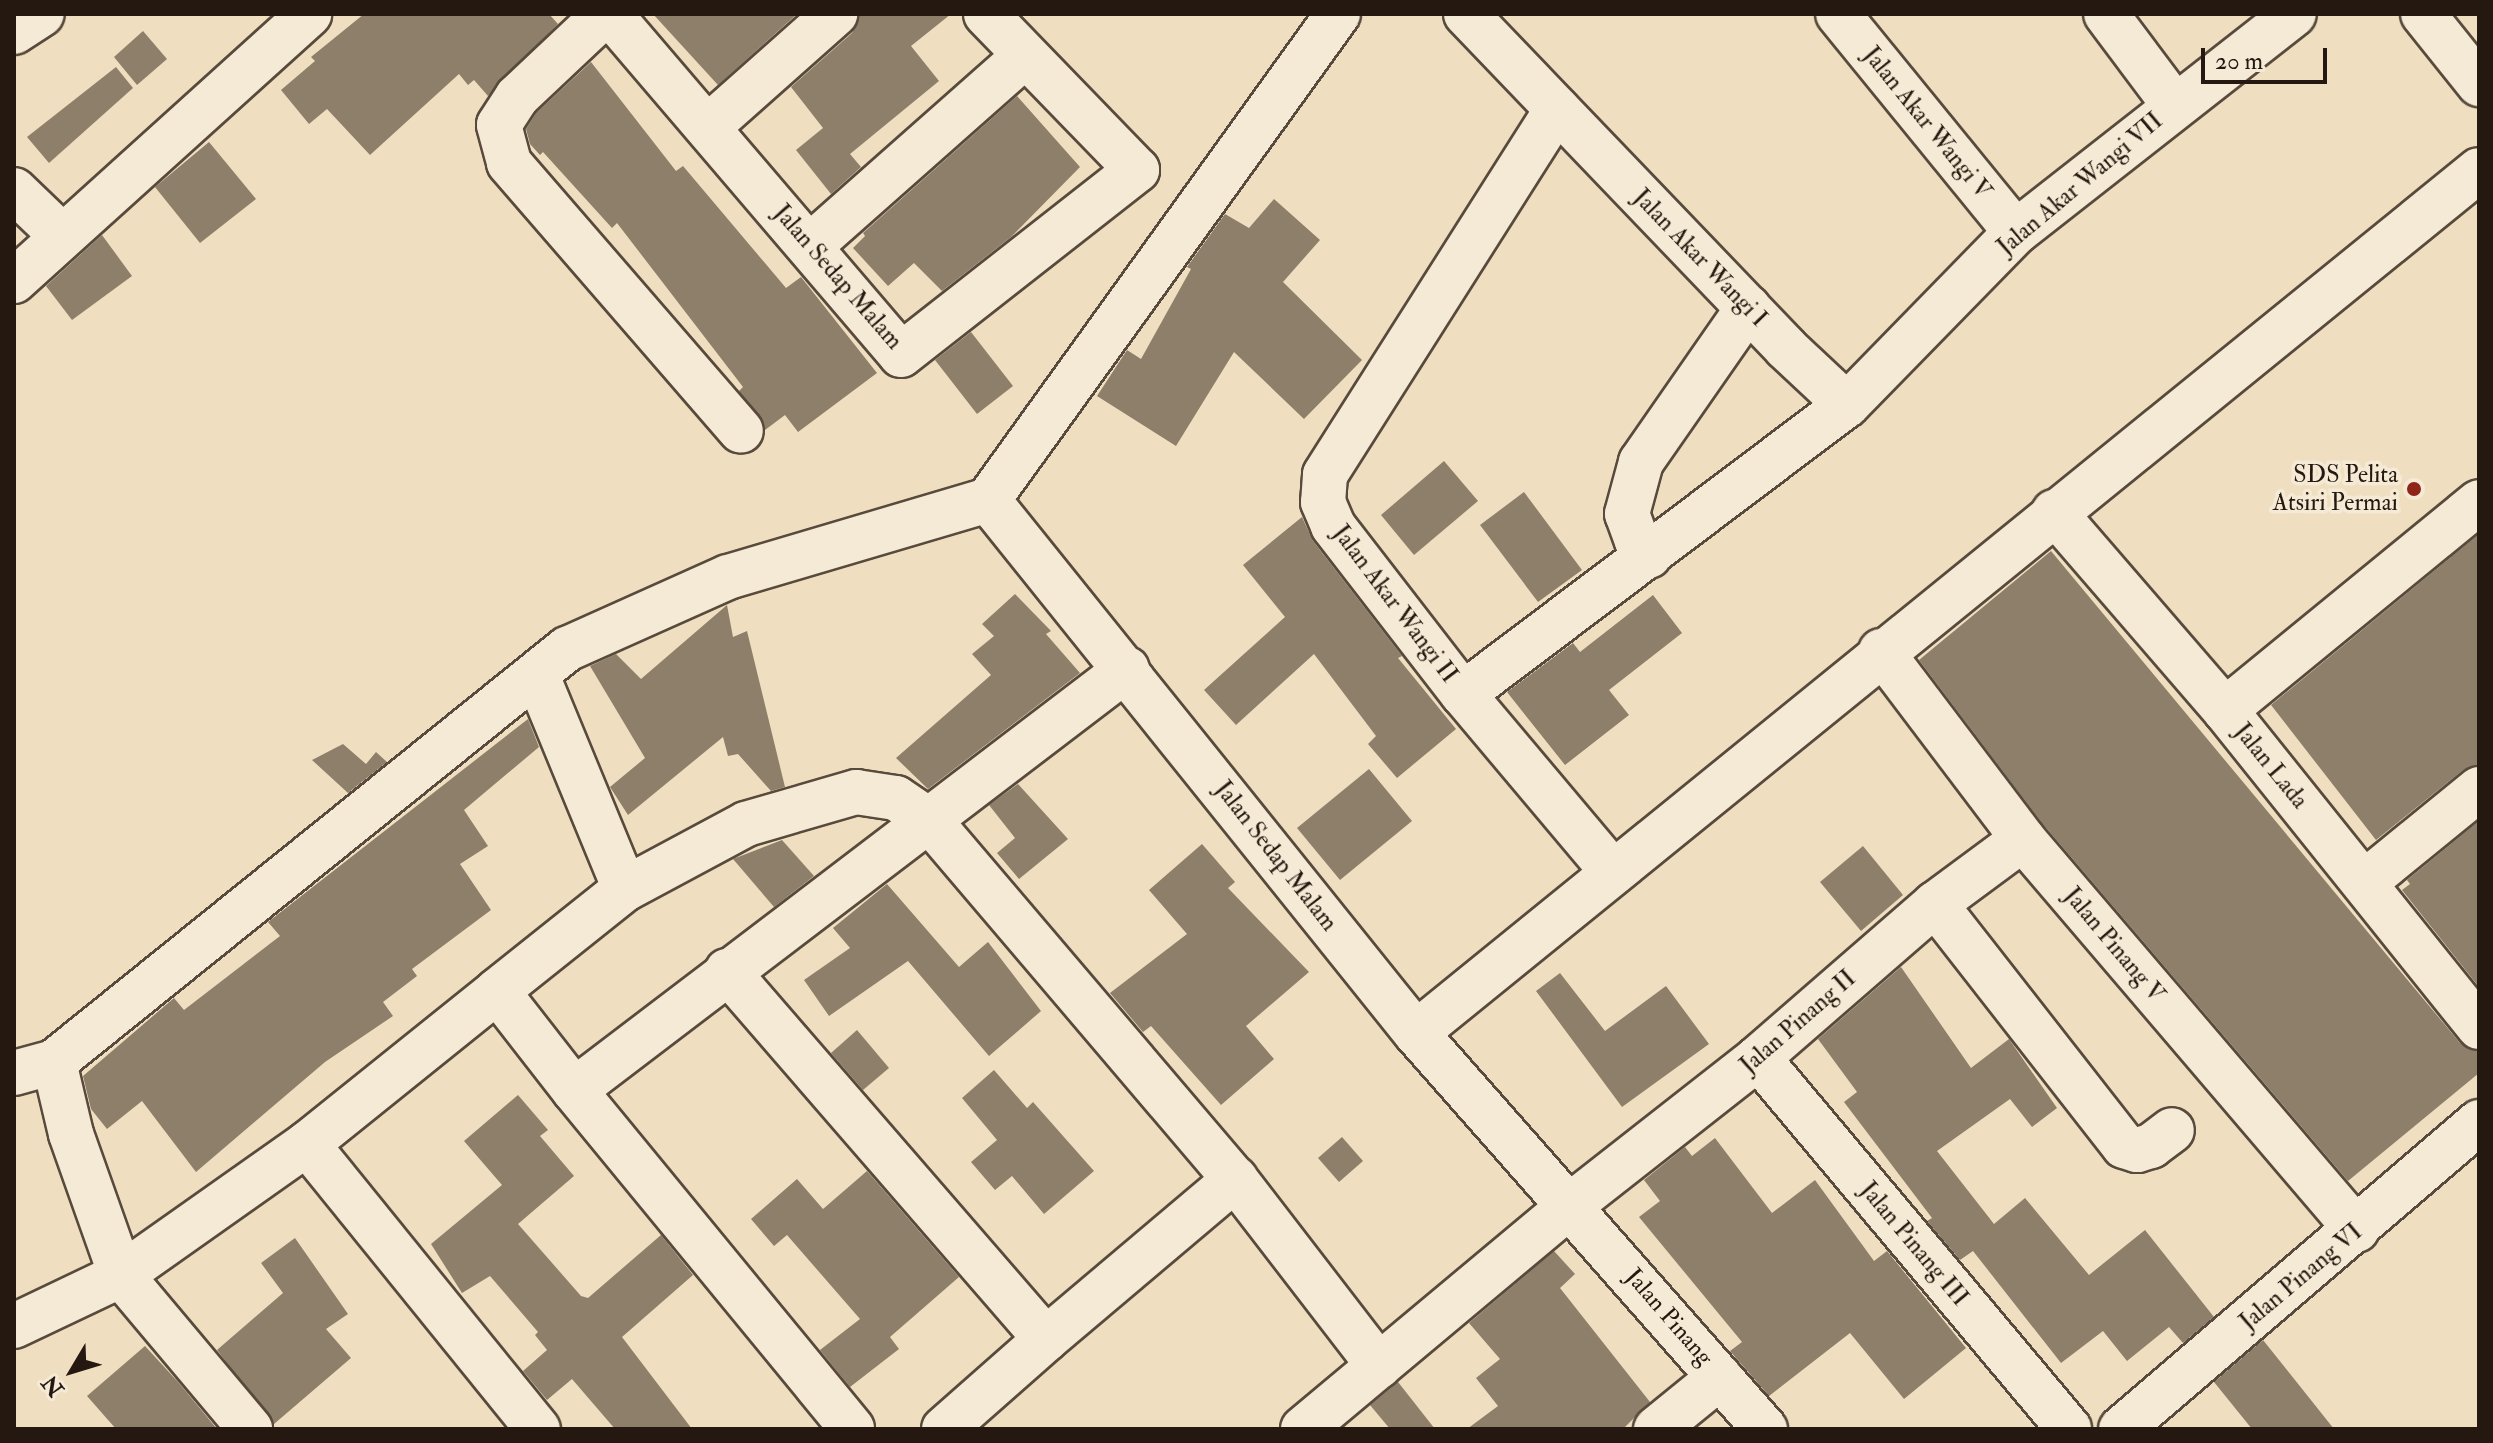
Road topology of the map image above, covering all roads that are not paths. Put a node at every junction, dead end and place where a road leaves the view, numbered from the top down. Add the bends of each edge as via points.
1 (42, 14) edge
2 (309, 14) edge
3 (608, 14) edge
4 (835, 14) edge
5 (986, 14) edge
6 (1338, 14) edge
7 (1466, 14) edge
8 (1838, 14) edge
9 (2106, 14) edge
10 (2294, 14) edge
11 (2423, 14) edge
12 (14, 32) edge
13 (1025, 56) junction
14 (2479, 84) edge
15 (2174, 105) junction
16 (1557, 109) junction
17 (709, 126) junction
18 (2479, 170) edge
19 (14, 190) edge
20 (2016, 232) junction
21 (62, 236) junction
22 (810, 246) junction
23 (14, 281) edge
24 (1748, 308) junction
25 (1847, 405) junction
26 (741, 431) dead end
27 (988, 500) junction
28 (2479, 502) edge
29 (2054, 512) junction
30 (1649, 556) junction
31 (1881, 651) junction
32 (1127, 669) junction
33 (537, 676) junction
34 (1463, 694) junction
35 (2225, 710) junction
36 (2479, 789) edge
37 (929, 820) junction
38 (2023, 839) junction
39 (1613, 872) junction
40 (2365, 882) junction
41 (625, 889) junction
42 (1935, 904) junction
43 (727, 971) junction
44 (497, 991) junction
45 (2479, 1027) edge
46 (1416, 1033) junction
47 (1758, 1058) junction
48 (34, 1068) edge
49 (574, 1090) junction
50 (2479, 1122) edge
51 (2172, 1130) dead end
52 (307, 1144) junction
53 (1235, 1179) junction
54 (1572, 1204) junction
55 (2357, 1230) junction
56 (121, 1275) junction
57 (14, 1326) edge
58 (1046, 1339) junction
59 (1379, 1366) junction
60 (1720, 1377) junction
61 (250, 1429) edge
62 (538, 1429) edge
63 (852, 1429) edge
64 (944, 1429) edge
65 (1303, 1429) edge
66 (1656, 1429) edge
67 (1765, 1429) edge
68 (2069, 1429) edge
69 (2121, 1429) edge

1 - 12 street
2 - 21 street
3 - 17 street, Jalan Sedap Malam
3 - 26 street via 517,97 499,125 509,163
4 - 17 street
5 - 13 street
6 - 27 street
7 - 16 street, Jalan Akar Wangi I
8 - 20 street, Jalan Akar Wangi V
9 - 15 street
10 - 15 street, Jalan Akar Wangi VII
11 - 14 street
13 - 22 street
13 - 22 street, Jalan Sedap Malam via 1137,170 901,355
15 - 20 street, Jalan Akar Wangi VII
16 - 24 street, Jalan Akar Wangi I
16 - 34 street, Jalan Akar Wangi II via 1325,475 1323,502 1333,526
17 - 22 street, Jalan Sedap Malam
18 - 29 street
19 - 21 street
20 - 25 street, Jalan Akar Wangi VII
21 - 23 street
24 - 25 street, Jalan Akar Wangi I
24 - 30 street via 1641,462 1627,514
25 - 30 street, Jalan Akar Wangi VII
27 - 32 street, Jalan Sedap Malam
27 - 33 street via 728,577 567,649
28 - 35 street
29 - 31 street
29 - 35 street, Jalan Lada
30 - 34 street, Jalan Akar Wangi VII
31 - 38 street, Jalan Pinang V
31 - 39 street
32 - 37 street
32 - 46 street, Jalan Sedap Malam
33 - 41 street
33 - 48 street via 117,1009
34 - 39 street, Jalan Akar Wangi II
35 - 40 street, Jalan Lada
36 - 40 street
37 - 41 street via 896,798 856,792 746,824
37 - 43 street
37 - 53 street
38 - 42 street, Jalan Pinang II
38 - 55 street, Jalan Pinang V
39 - 46 street
40 - 45 street, Jalan Lada
41 - 44 street
42 - 47 street, Jalan Pinang II
42 - 51 street via 2124,1146 2151,1146
43 - 49 street
43 - 58 street
44 - 49 street
44 - 52 street
46 - 54 street, Jalan Sedap Malam
47 - 54 street, Jalan Pinang II
47 - 68 street, Jalan Pinang III
48 - 56 street via 71,1134
49 - 63 street
50 - 55 street, Jalan Pinang VI
52 - 56 street
52 - 62 street
53 - 58 street
53 - 59 street
54 - 59 street, Jalan Pinang II
54 - 60 street, Jalan Pinang
55 - 69 street, Jalan Pinang VI
56 - 57 street
56 - 61 street
58 - 64 street
59 - 65 street, Jalan Pinang II
60 - 66 street
60 - 67 street, Jalan Pinang

